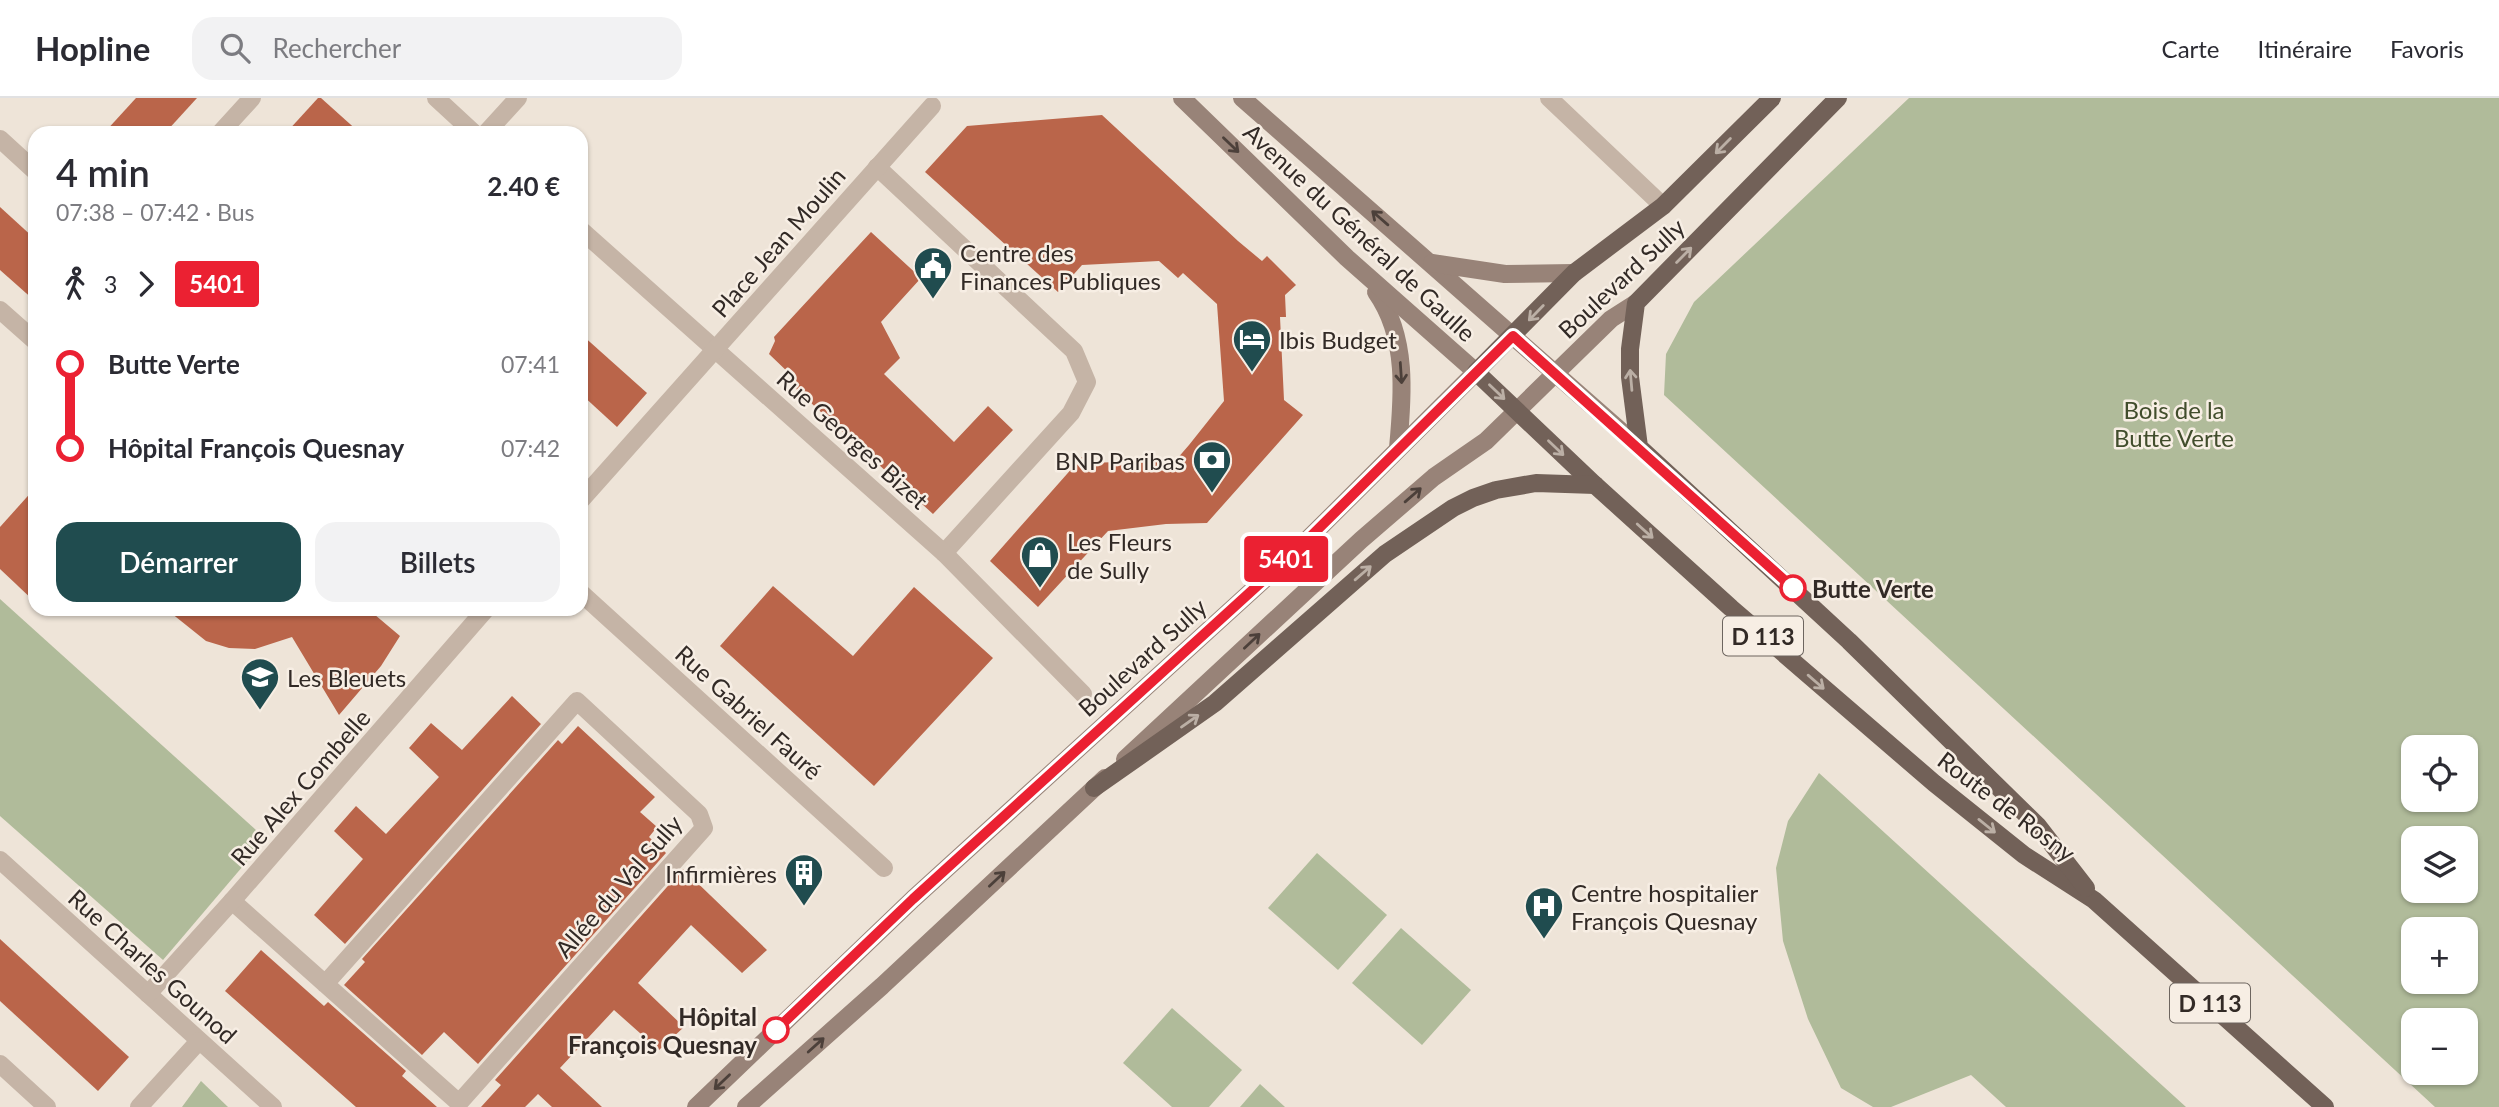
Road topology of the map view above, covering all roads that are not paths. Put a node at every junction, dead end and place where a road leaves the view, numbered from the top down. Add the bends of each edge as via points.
1 (252, 98) edge
2 (436, 98) edge
3 (518, 98) edge
4 (1182, 98) edge
5 (1242, 98) edge
6 (1549, 98) edge
7 (1772, 98) edge
8 (1838, 98) edge
9 (932, 106) dead end
10 (226, 126) edge
11 (466, 126) edge
12 (492, 126) edge
13 (0, 139) edge
14 (28, 165) edge
15 (877, 167) junction
16 (1663, 206) junction
17 (588, 236) edge
18 (1432, 263) junction
19 (1358, 267) junction
20 (1574, 273) junction
21 (1636, 303) junction
22 (0, 310) edge
23 (28, 335) edge
24 (1513, 336) junction
25 (715, 350) junction
26 (1476, 372) junction
27 (1554, 373) junction
28 (1518, 412) junction
29 (1639, 447) junction
30 (1398, 448) junction
31 (1595, 485) junction
32 (588, 492) edge
33 (944, 553) junction
34 (588, 599) edge
35 (480, 616) edge
36 (1083, 694) dead end
37 (1094, 788) junction
38 (0, 860) edge
39 (884, 868) dead end
40 (2094, 900) junction
41 (232, 901) junction
42 (325, 984) junction
43 (148, 994) junction
44 (199, 1041) junction
45 (0, 1064) edge
46 (47, 1107) edge
47 (139, 1107) edge
48 (273, 1107) edge
49 (696, 1107) edge
50 (746, 1107) edge
51 (2325, 1107) edge

1 - 10 street
2 - 11 street
3 - 12 street
4 -> 19 street, Avenue du Général de Gaulle / D 113
18 -> 5 street, Avenue du Général de Gaulle / D 113
6 - 16 street
7 -> 16 main road, Boulevard Sully
21 -> 8 main road, Boulevard Sully
9 - 15 street, Place Jean Moulin
13 - 14 street
15 - 25 street, Place Jean Moulin
15 - 33 street, Place Jean Moulin via 1074,351 1087,382 1071,413
16 - 20 main road, Boulevard Sully
17 - 25 street, Rue Georges Bizet
18 - 20 street via 1505,274
18 - 24 street, Avenue du Général de Gaulle / D 113
19 - 26 street, Avenue du Général de Gaulle / D 113
19 -> 30 street via 1388,310 1394,329 1403,394
20 -> 24 main road, Boulevard Sully
21 - 27 street, Boulevard Sully via 1611,319
29 -> 21 main road via 1630,358
22 - 23 street
24 - 26 main road, Boulevard Sully
24 - 27 street, D 113
25 - 32 street
25 - 33 street, Rue Georges Bizet
26 -> 28 main road, D 113
26 - 30 street, Boulevard Sully
27 - 28 street, Boulevard Sully
27 - 29 street, Route de Rosny / D 113
28 -> 31 main road, Route de Rosny / D 113
37 -> 28 street, Boulevard Sully via 1361,540
29 - 40 main road, Route de Rosny / D 113 via 1849,641 2038,826
30 -> 49 street, Boulevard Sully via 1301,546 913,899
37 -> 31 main road via 1215,703 1385,554 1453,508 1496,490 1536,483
31 -> 40 main road, Route de Rosny / D 113 via 1934,783 2024,855
33 - 36 street, Rue Georges Bizet
34 - 39 street, Rue Gabriel Fauré
35 - 41 street, Rue Alex Combelle
50 -> 37 street, Boulevard Sully
38 - 43 street, Rue Charles Gounod
40 - 51 main road, D 113
41 - 42 street, Allée du Val Sully
41 - 43 street, Rue Alex Combelle
42 - 42 street, Allée du Val Sully via 577,701 699,814 704,828 459,1103
43 - 44 street, Rue Charles Gounod
44 - 47 street
44 - 48 street, Rue Charles Gounod
45 - 46 street

